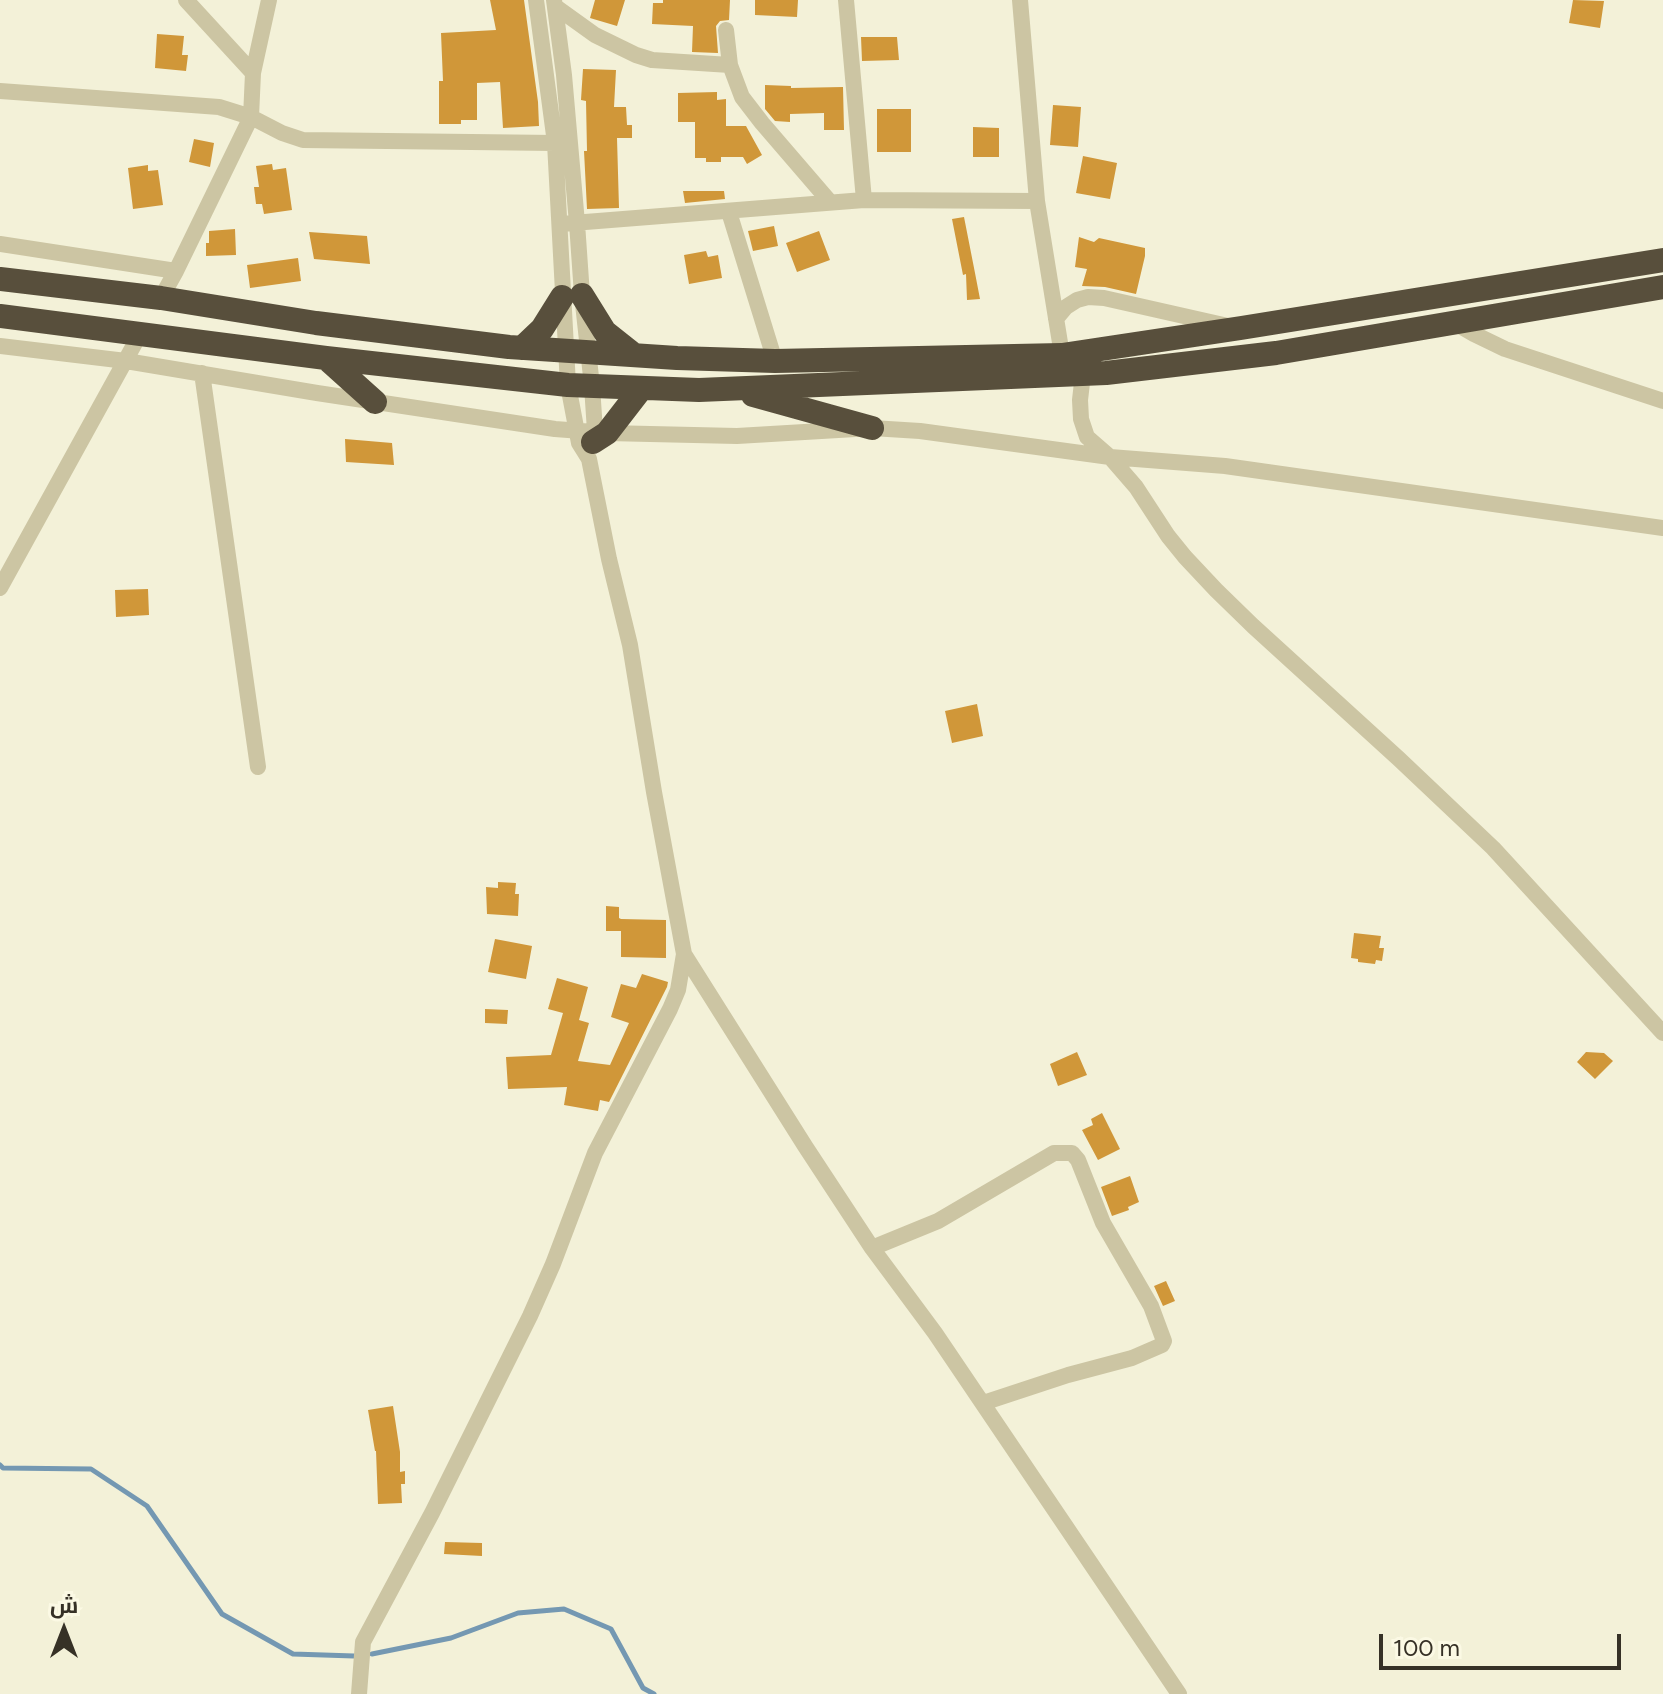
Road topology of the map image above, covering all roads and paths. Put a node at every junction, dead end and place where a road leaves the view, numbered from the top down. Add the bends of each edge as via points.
1 (186, 0) edge
2 (269, 0) edge
3 (536, 0) edge
4 (846, 0) edge
5 (1020, 0) edge
6 (555, 3) edge
7 (726, 30) dead end
8 (730, 65) junction
9 (253, 73) junction
10 (0, 91) edge
11 (251, 117) junction
12 (555, 143) junction
13 (864, 200) junction
14 (1037, 201) junction
15 (830, 202) junction
16 (729, 212) junction
17 (577, 223) junction
18 (560, 224) junction
19 (0, 244) edge
20 (1663, 260) edge
21 (176, 271) junction
22 (0, 279) edge
23 (1663, 287) edge
24 (572, 296) junction
25 (161, 298) junction
26 (0, 316) edge
27 (1056, 319) junction
28 (1455, 323) junction
29 (1241, 328) junction
30 (140, 334) junction
31 (0, 346) edge
32 (522, 348) junction
33 (577, 352) junction
34 (634, 355) junction
35 (1062, 355) junction
36 (326, 358) junction
37 (126, 361) junction
38 (775, 361) junction
39 (202, 373) junction
40 (1083, 374) junction
41 (580, 386) junction
42 (641, 389) junction
43 (731, 389) junction
44 (1663, 401) edge
45 (375, 402) junction
46 (872, 428) junction
47 (592, 439) junction
48 (1110, 457) junction
49 (1663, 528) edge
50 (0, 588) edge
51 (258, 767) dead end
52 (684, 954) junction
53 (1663, 1033) edge
54 (872, 1248) junction
55 (983, 1403) junction
56 (359, 1694) edge
57 (1179, 1694) edge

1 - 9 street
2 - 9 street
3 - 12 street
4 - 13 street
5 - 14 street
6 - 8 street via 595,35 636,55
6 - 17 street
7 - 8 street
8 - 15 street via 742,97
9 - 11 street
10 - 11 street via 219,107
11 - 12 street via 294,138 316,141
11 - 21 street
12 - 18 street
13 - 14 street
13 - 15 street
14 - 27 street
15 - 16 street
16 - 17 street
16 - 38 street
17 - 18 street
17 - 24 street
18 - 24 street
19 - 21 street
20 - 29 highway
21 - 25 street
22 - 25 highway
23 - 28 highway
24 - 32 highway
24 - 33 street
24 - 34 highway
25 - 32 highway
26 - 30 highway
27 - 29 street via 1066,307 1088,297
27 - 35 street
28 - 40 highway via 1276,353
28 - 44 street via 1505,349
29 - 35 highway
30 - 36 highway
30 - 37 street
31 - 37 street
32 - 33 highway
33 - 34 highway
33 - 41 street
33 - 41 street
34 - 38 highway
35 - 38 highway
36 - 41 highway
36 - 45 highway
37 - 39 street
37 - 50 street
39 - 45 street
39 - 51 street
40 - 43 highway
40 - 48 street via 1083,431
41 - 42 highway
41 - 47 street
41 - 47 street
42 - 43 highway
42 - 47 highway
43 - 46 highway
45 - 47 street
46 - 47 street
46 - 48 street
47 - 52 street
48 - 49 street via 1225,466
48 - 53 street via 1216,590 1493,848
52 - 54 street
52 - 56 street via 670,1009 595,1153 530,1316 363,1642
54 - 55 street
54 - 55 street via 938,1221 1054,1153 1072,1153 1078,1160 1103,1223 1151,1306 1164,1341 1132,1358
55 - 57 street

